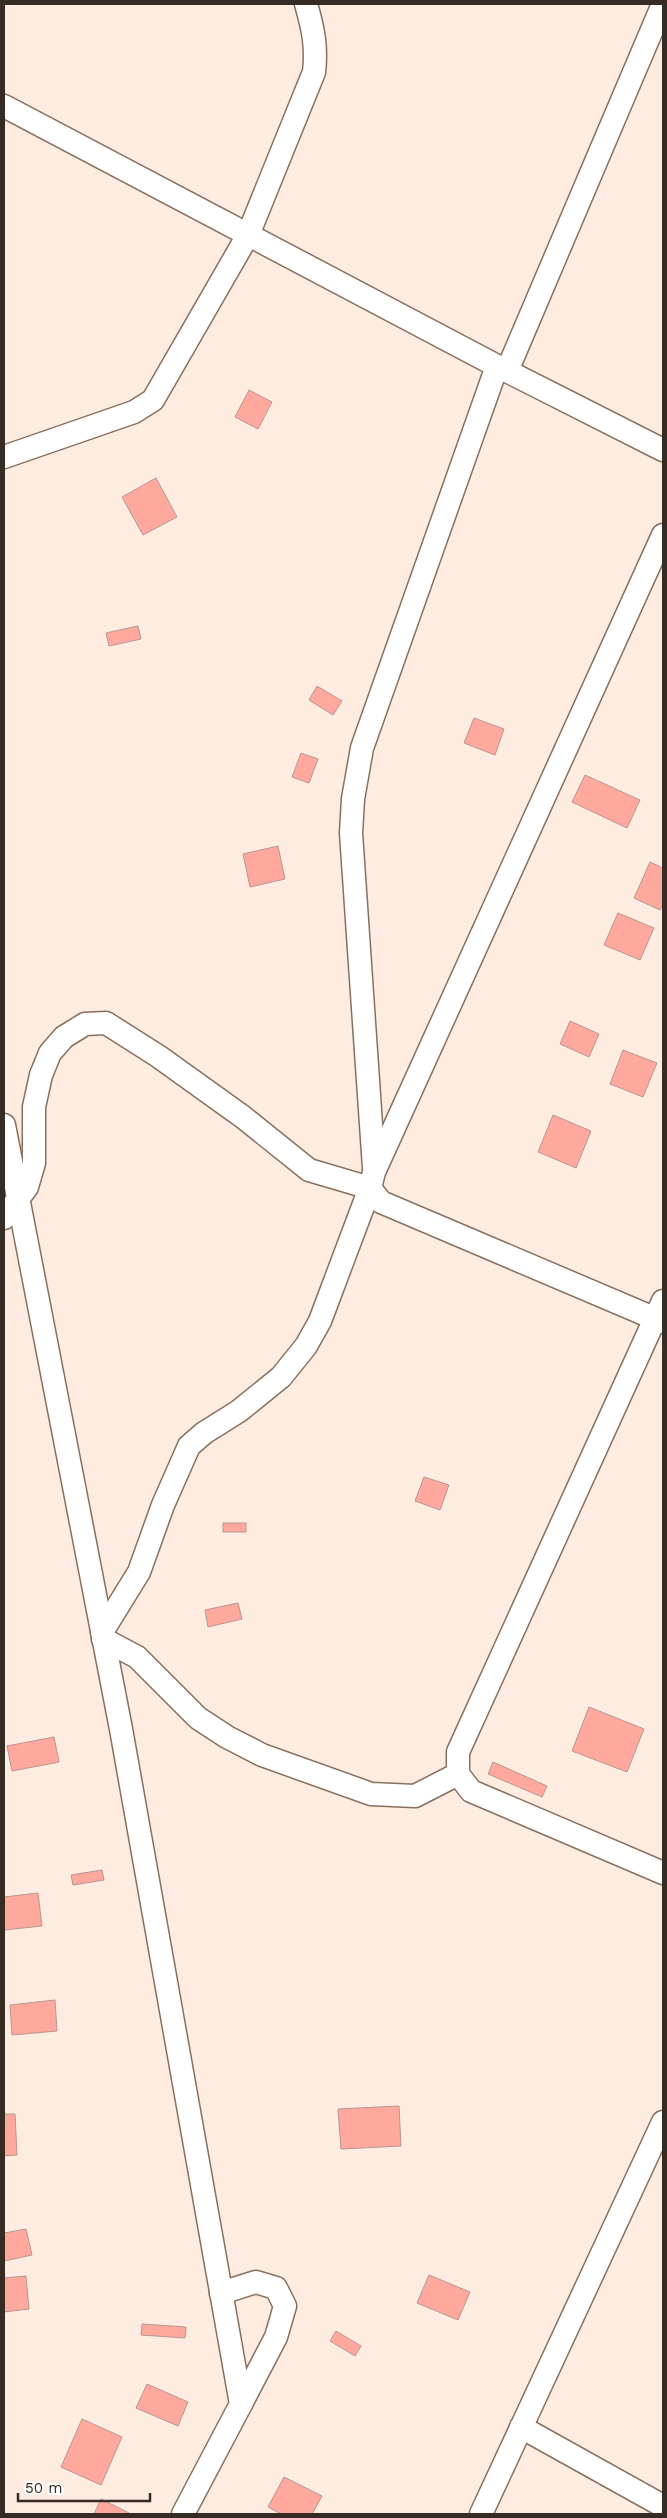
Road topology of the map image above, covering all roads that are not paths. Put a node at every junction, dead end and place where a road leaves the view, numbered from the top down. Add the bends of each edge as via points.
1 (306, 4) edge
2 (663, 4) edge
3 (4, 106) edge
4 (248, 234) junction
5 (502, 369) junction
6 (663, 450) edge
7 (4, 457) edge
8 (663, 535) edge
9 (4, 1124) edge
10 (372, 1180) junction
11 (18, 1201) junction
12 (4, 1218) edge
13 (661, 1313) edge
14 (102, 1635) junction
15 (458, 1774) junction
16 (663, 1873) edge
17 (663, 2122) edge
18 (221, 2293) junction
19 (241, 2404) junction
20 (521, 2427) junction
21 (663, 2506) edge
22 (183, 2514) edge
23 (481, 2514) edge

1 - 4 street via 315,33 314,72
2 - 5 street
3 - 4 street
4 - 5 street
4 - 7 street via 153,400 134,412
5 - 6 street
5 - 10 street via 362,748 353,799 351,833
8 - 10 street
9 - 11 street
10 - 11 street via 309,1170 158,1056 106,1023 85,1024 50,1053 41,1075 34,1107 34,1163
10 - 13 street via 381,1202
10 - 14 street via 320,1321 306,1346 281,1377 189,1446 139,1572
11 - 12 street
11 - 14 street
13 - 15 street via 458,1752
14 - 15 street via 137,1657 198,1718 262,1755 370,1794 415,1796
14 - 18 street
15 - 16 street via 471,1792
17 - 20 street
18 - 19 street
18 - 19 street via 256,2282 276,2288 285,2306 276,2338
19 - 22 street
20 - 21 street
20 - 23 street

